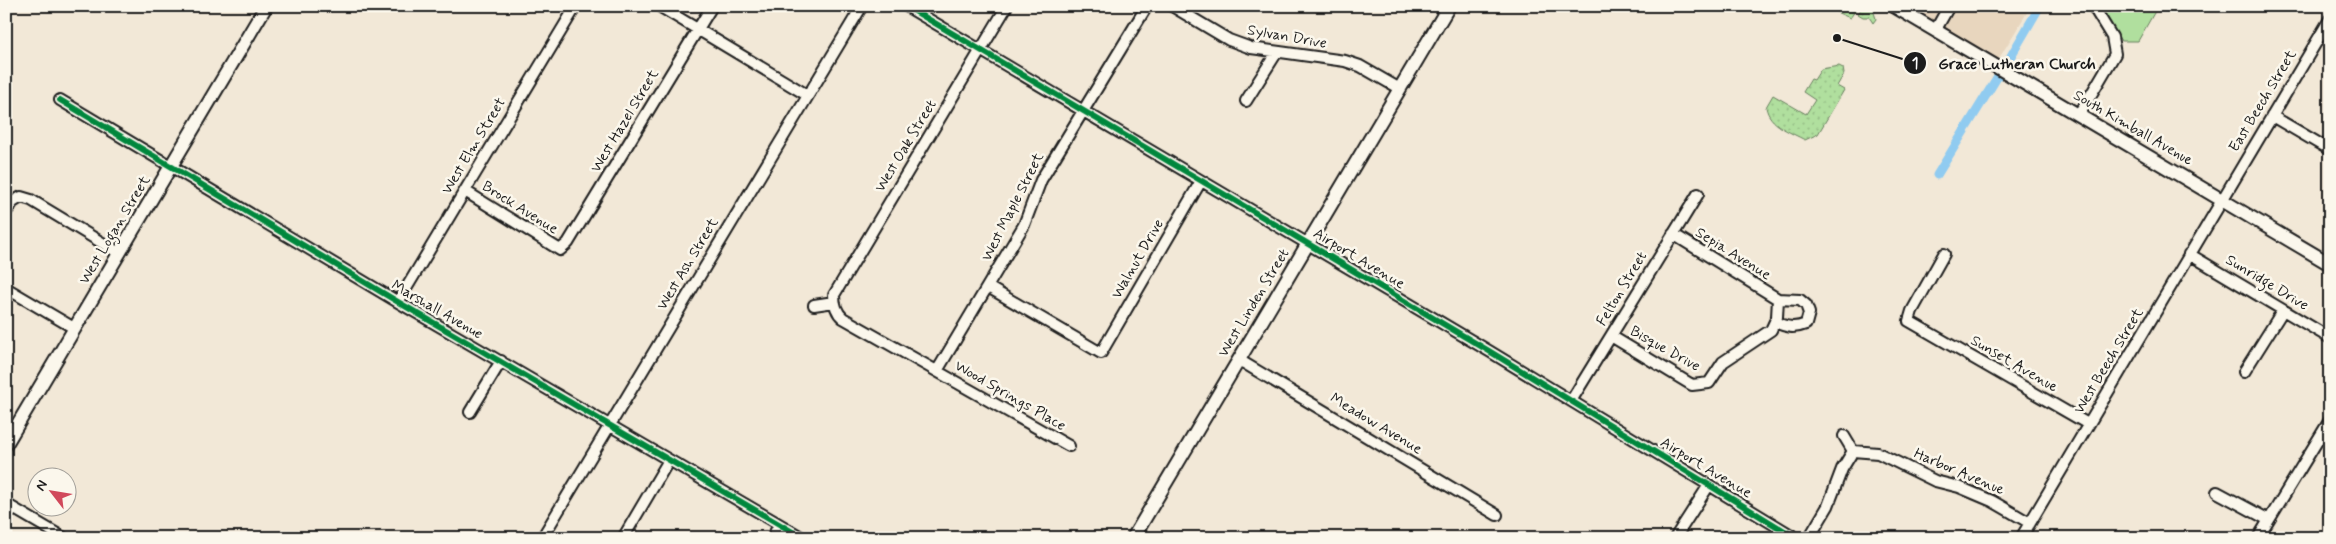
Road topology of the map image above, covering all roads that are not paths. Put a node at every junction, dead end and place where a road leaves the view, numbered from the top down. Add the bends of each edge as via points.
1 (266, 6) edge
2 (576, 6) edge
3 (659, 6) edge
4 (712, 6) edge
5 (862, 6) edge
6 (906, 6) edge
7 (1007, 6) edge
8 (1147, 6) edge
9 (1172, 6) edge
10 (1450, 6) edge
11 (1894, 6) edge
12 (1949, 6) edge
13 (2093, 6) edge
14 (2330, 19) edge
15 (698, 30) junction
16 (1935, 31) junction
17 (980, 50) junction
18 (1277, 52) junction
19 (1400, 89) junction
20 (807, 95) junction
21 (60, 100) dead end
22 (1246, 101) dead end
23 (1084, 112) junction
24 (2079, 115) junction
25 (2272, 116) junction
26 (2330, 150) edge
27 (172, 166) junction
28 (1201, 181) junction
29 (465, 191) junction
30 (1698, 194) dead end
31 (2222, 199) junction
32 (6, 212) edge
33 (1673, 234) junction
34 (1308, 244) junction
35 (560, 250) joint
36 (119, 254) junction
37 (1944, 254) dead end
38 (2189, 254) junction
39 (2330, 264) edge
40 (988, 287) junction
41 (6, 288) edge
42 (1778, 299) junction
43 (398, 302) junction
44 (834, 302) junction
45 (814, 305) dead end
46 (2282, 310) junction
47 (1775, 322) junction
48 (74, 328) junction
49 (1611, 336) junction
50 (2330, 338) edge
51 (1240, 360) junction
52 (501, 361) junction
53 (937, 371) junction
54 (2244, 372) dead end
55 (1571, 401) junction
56 (470, 412) dead end
57 (2330, 420) edge
58 (2088, 424) junction
59 (610, 425) junction
60 (1844, 436) dead end
61 (6, 444) edge
62 (1069, 446) dead end
63 (1853, 450) junction
64 (669, 460) junction
65 (1709, 485) junction
66 (2217, 492) dead end
67 (6, 504) edge
68 (1497, 515) dead end
69 (2269, 520) junction
70 (2030, 523) junction
71 (779, 525) junction
72 (2261, 537) edge
73 (64, 538) edge
74 (542, 538) edge
75 (623, 538) edge
76 (772, 538) edge
77 (802, 538) edge
78 (1133, 538) edge
79 (1674, 538) edge
80 (1796, 538) edge
81 (1809, 538) edge
82 (2021, 538) edge

1 - 27 street, West Logan Street
2 - 29 street, West Elm Street
3 - 15 street
4 - 15 street, West Hazel Street
5 - 20 street, West Ash Street
6 - 17 street, Airport Avenue
7 - 17 street, West Oak Street
8 - 23 street, West Maple Street
9 - 18 street, Sylvan Drive via 1229,40
10 - 19 street, West Linden Street
11 - 16 street, South Kimball Avenue
12 - 16 street
13 - 24 street via 2112,37 2114,54
14 - 25 street, East Beech Street
15 - 20 street
15 - 35 street, West Hazel Street via 568,243
16 - 24 street, South Kimball Avenue
17 - 23 street, Airport Avenue
17 - 44 street, West Oak Street via 834,295
18 - 19 street, Sylvan Drive via 1345,61
18 - 22 street
19 - 34 street, West Linden Street
20 - 59 street, West Ash Street
21 - 27 street, Marshall Avenue
23 - 28 street, Airport Avenue
23 - 40 street, West Maple Street via 1041,180 1024,225
24 - 31 street, South Kimball Avenue
25 - 26 street
25 - 31 street, East Beech Street
27 - 36 street, West Logan Street
27 - 43 street, Marshall Avenue
28 - 34 street, Airport Avenue
28 - 40 street, Walnut Drive via 1101,353
29 - 35 street, Brock Avenue
29 - 43 street, West Elm Street
30 - 33 street, Felton Street
31 - 38 street, West Beech Street
31 - 39 street, South Kimball Avenue
32 - 36 street via 21,197 31,200
33 - 42 street, Sepia Avenue
33 - 49 street, Felton Street
34 - 51 street, West Linden Street
34 - 55 street, Airport Avenue
36 - 48 street, West Logan Street
37 - 58 street, Sunset Avenue via 1909,321
38 - 46 street, Sunridge Drive
38 - 58 street, West Beech Street
40 - 53 street, West Maple Street
41 - 48 street
42 - 47 street
42 - 47 street via 1800,300 1806,305 1809,319 1799,327
43 - 52 street, Marshall Avenue
44 - 45 street
44 - 53 street, Wood Springs Place via 843,318
46 - 50 street, Sunridge Drive
46 - 54 street
47 - 49 street, Bisque Drive via 1771,330 1723,362 1709,383 1692,385
48 - 61 street, West Logan Street
49 - 55 street, Felton Street
51 - 68 street, Meadow Avenue
51 - 78 street, West Linden Street
52 - 56 street
52 - 59 street, Marshall Avenue
53 - 62 street, Wood Springs Place
55 - 65 street, Airport Avenue
57 - 69 street
58 - 70 street, West Beech Street
59 - 64 street, Marshall Avenue
59 - 74 street, West Ash Street
60 - 63 street
63 - 70 street, Harbor Avenue via 1878,453 1935,481 1992,501
63 - 81 street via 1828,506
64 - 71 street, Marshall Avenue
64 - 75 street
65 - 79 street
65 - 80 street, Airport Avenue
66 - 69 street
67 - 73 street
69 - 72 street
70 - 82 street, West Beech Street
71 - 76 street
71 - 77 street, Marshall Avenue

